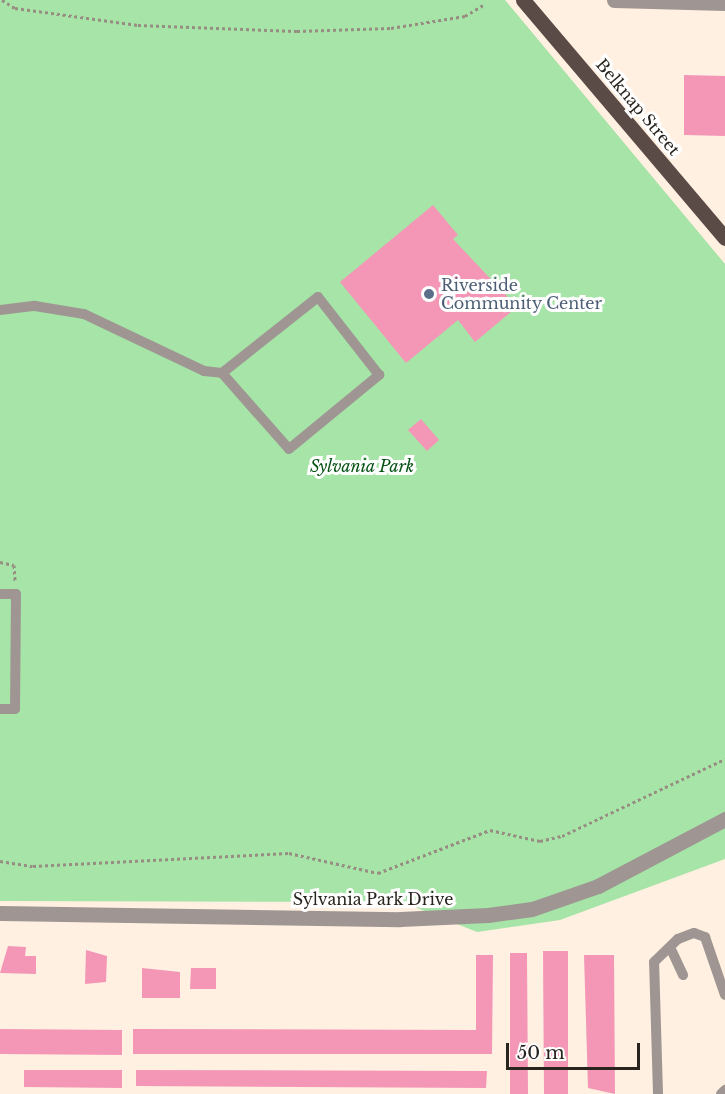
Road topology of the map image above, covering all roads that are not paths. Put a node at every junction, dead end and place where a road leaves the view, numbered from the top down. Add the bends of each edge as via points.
1 (523, 0) edge
2 (614, 0) edge
3 (725, 3) edge
4 (725, 237) edge
5 (0, 310) edge
6 (222, 373) junction
7 (0, 594) edge
8 (0, 709) edge
9 (725, 819) edge
10 (0, 913) edge
11 (670, 947) junction
12 (683, 975) dead end
13 (725, 995) edge
14 (725, 1090) edge
15 (658, 1094) edge
16 (721, 1094) edge

1 - 4 main road, Belknap Street
2 - 3 street
5 - 6 lane via 35,306 84,314 204,371
6 - 6 lane via 289,449 380,375 318,297
7 - 8 lane via 16,594 15,709
9 - 10 street, Sylvania Park Drive via 598,886 532,909 488,915 400,919
11 - 12 lane
11 - 13 lane via 694,933 705,937
11 - 15 lane via 654,962
14 - 16 lane

